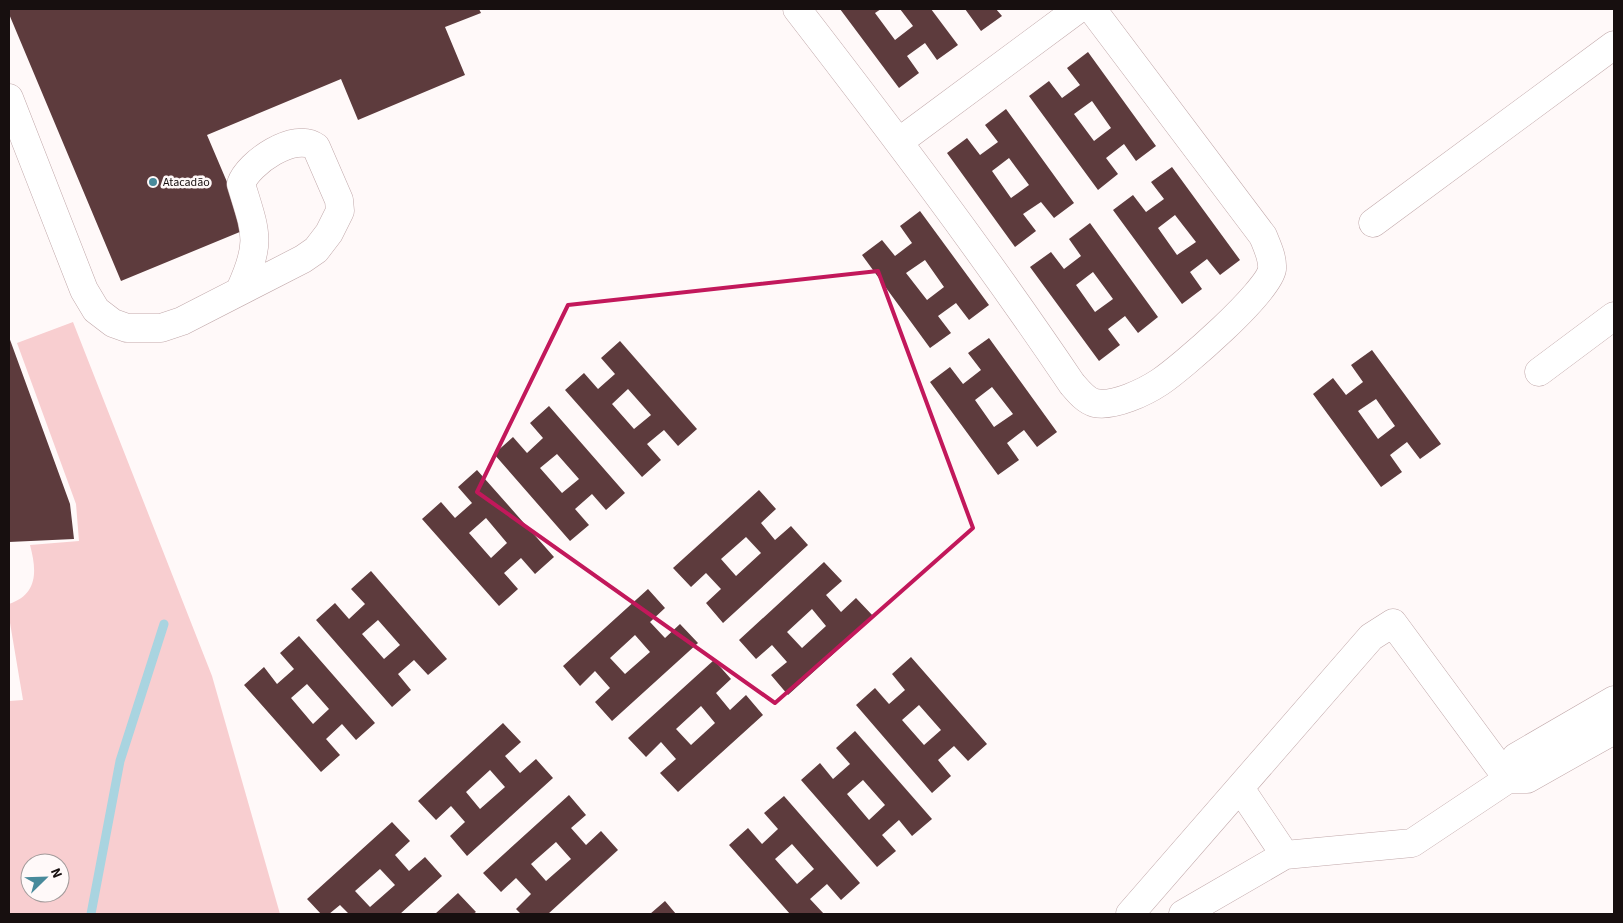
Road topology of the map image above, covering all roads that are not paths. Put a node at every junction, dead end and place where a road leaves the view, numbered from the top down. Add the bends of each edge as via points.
1 (797, 9) edge
2 (1078, 9) edge
3 (1092, 9) edge
4 (1614, 45) edge
5 (9, 98) edge
6 (900, 141) junction
7 (1373, 223) dead end
8 (240, 290) junction
9 (1614, 316) edge
10 (1539, 372) dead end
11 (1614, 700) edge
12 (1614, 730) edge
13 (1508, 779) junction
14 (1240, 788) junction
15 (1285, 855) junction
16 (1130, 914) edge
17 (1183, 914) edge

1 - 6 street
2 - 6 street
3 - 6 street via 1263,236 1269,250 1272,270 1250,303 1160,382 1124,400 1096,403 1084,397
4 - 7 street
5 - 8 street via 84,290 96,310 113,323 127,328 161,328 182,321
8 - 8 street via 267,279 316,250 336,221 340,211 339,200 319,152 311,143 277,150 262,159 241,184 256,239 250,268
9 - 10 street
11 - 13 street via 1516,757
12 - 13 street via 1527,779
13 - 14 street via 1393,623 1371,637
13 - 15 street via 1412,843
14 - 15 street
14 - 16 street
15 - 17 street

